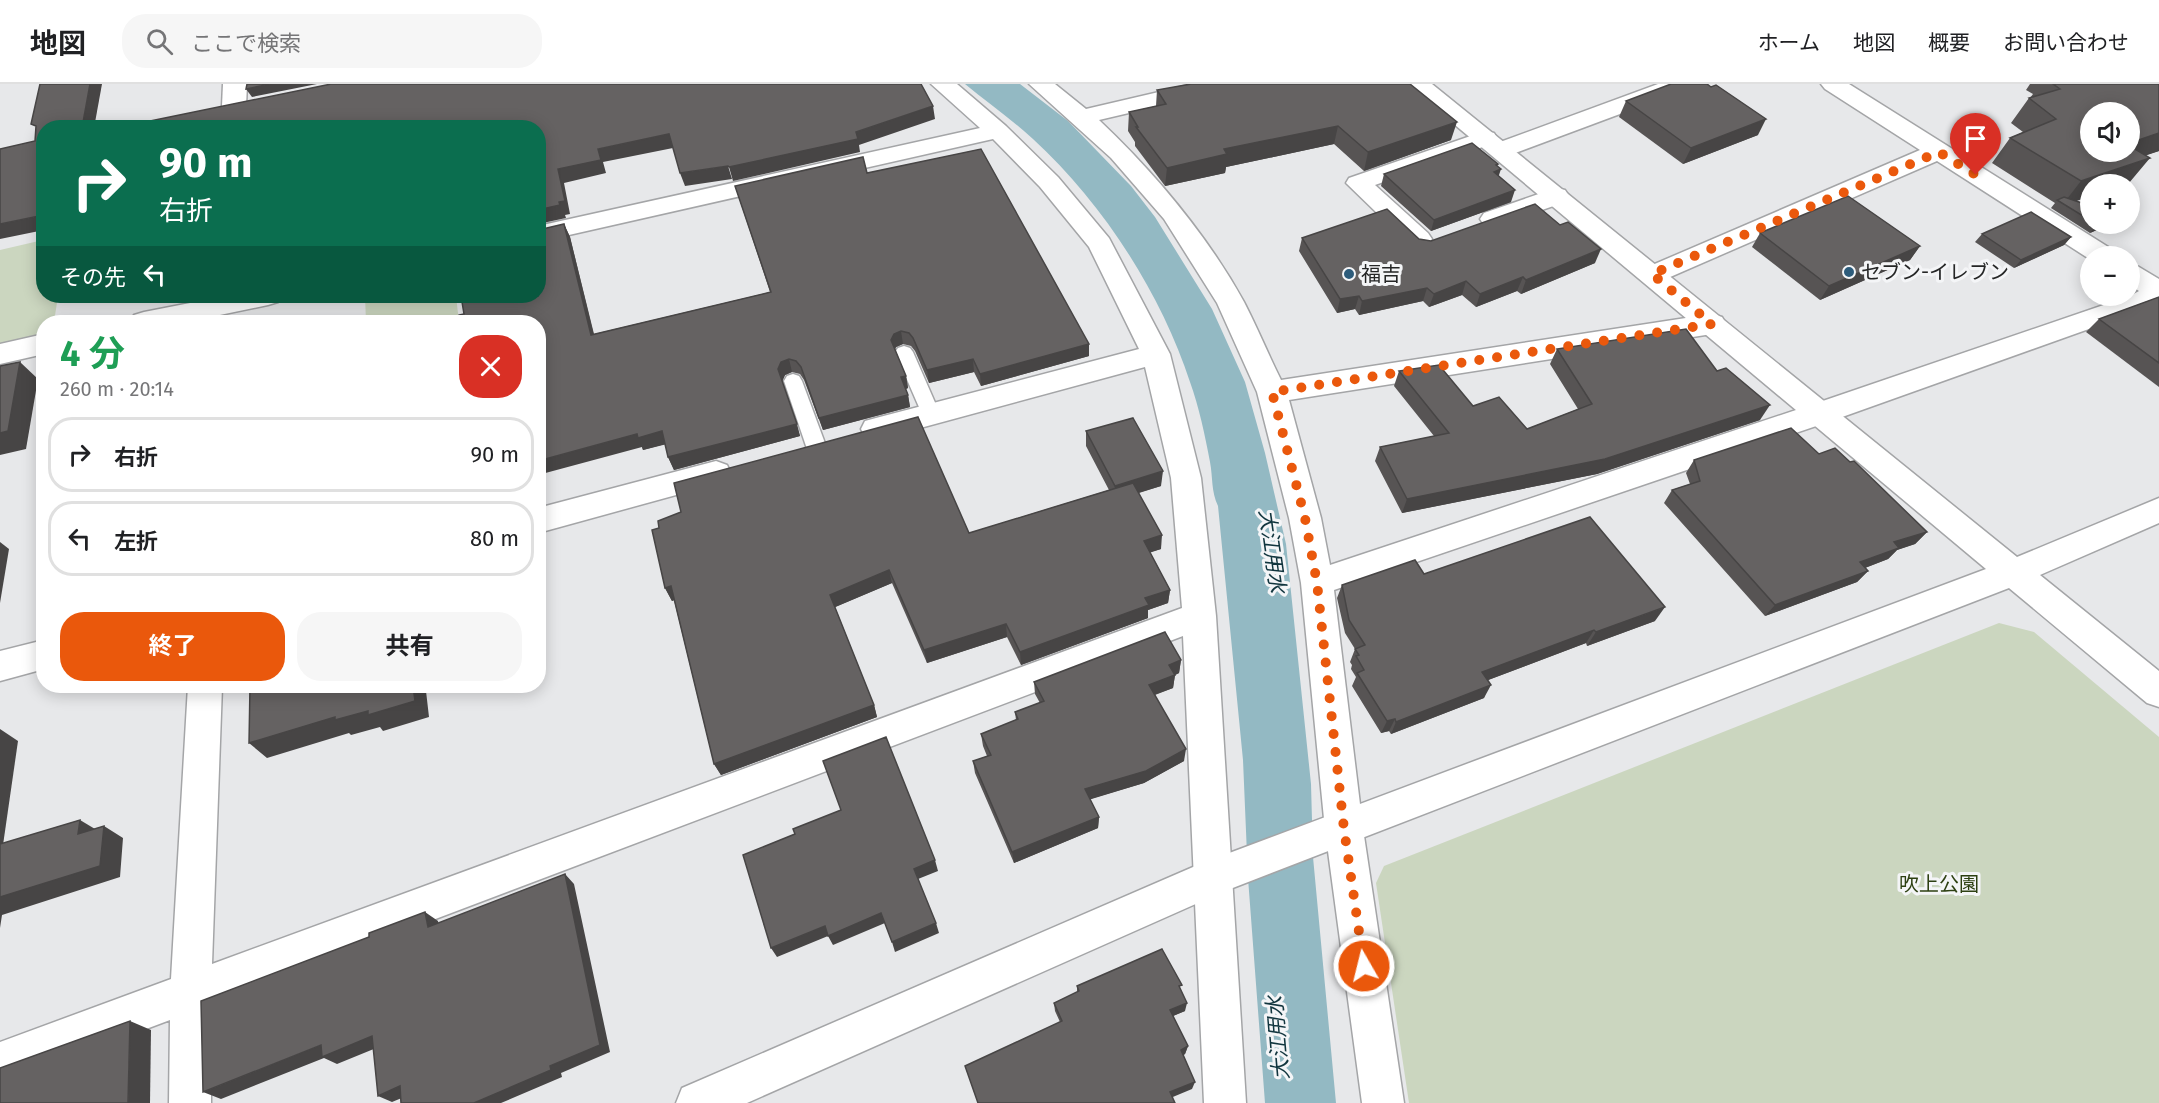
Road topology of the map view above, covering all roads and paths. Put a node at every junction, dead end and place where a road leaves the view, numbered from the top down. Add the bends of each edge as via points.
1 (235, 84) edge
2 (943, 84) edge
3 (1041, 84) edge
4 (1223, 84) edge
5 (1418, 84) edge
6 (1678, 84) edge
7 (1833, 84) edge
8 (234, 114) edge
9 (1082, 117) junction
10 (998, 131) junction
11 (1493, 144) junction
12 (1939, 152) junction
13 (1556, 196) junction
14 (546, 232) edge
15 (2088, 246) edge
16 (1652, 274) junction
17 (2140, 280) edge
18 (2159, 292) edge
19 (242, 303) edge
20 (224, 308) edge
21 (184, 315) edge
22 (1712, 324) junction
23 (36, 346) edge
24 (904, 352) edge
25 (0, 354) edge
26 (1156, 354) junction
27 (793, 381) dead end
28 (1272, 392) junction
29 (1821, 413) junction
30 (931, 414) junction
31 (804, 449) joint
32 (747, 465) edge
33 (2159, 510) edge
34 (546, 519) edge
35 (2014, 572) junction
36 (1317, 583) junction
37 (1199, 616) junction
38 (36, 656) edge
39 (0, 666) edge
40 (2159, 692) edge
41 (206, 693) edge
42 (1340, 830) junction
43 (1221, 875) junction
44 (191, 992) junction
45 (0, 1063) edge
46 (190, 1103) edge
47 (697, 1103) edge
48 (1226, 1103) edge
49 (1383, 1103) edge

1 - 8 street
2 - 10 street
3 - 9 street
4 - 9 street
5 - 11 street
6 - 11 street
7 - 12 street
9 - 28 street via 1120,153 1197,248 1230,302
10 - 14 street
10 - 26 street via 1049,182 1100,244
11 - 13 street
11 - 13 street via 1358,183 1426,245
12 - 15 street
12 - 16 street
13 - 16 street
16 - 22 street
17 - 18 street
18 - 29 street
19 - 20 street
20 - 21 street
22 - 28 street
22 - 29 street
23 - 25 street
24 - 30 lane
26 - 30 street
26 - 37 street via 1186,478
27 - 31 lane
28 - 36 street via 1305,518
29 - 35 street
29 - 36 street
30 - 31 street
32 - 34 street
33 - 35 street
35 - 40 street
35 - 42 street
36 - 42 street
37 - 43 street
37 - 44 street
38 - 39 street
41 - 44 street
42 - 43 street
42 - 49 street
43 - 47 street
43 - 48 street
44 - 45 street
44 - 46 street

